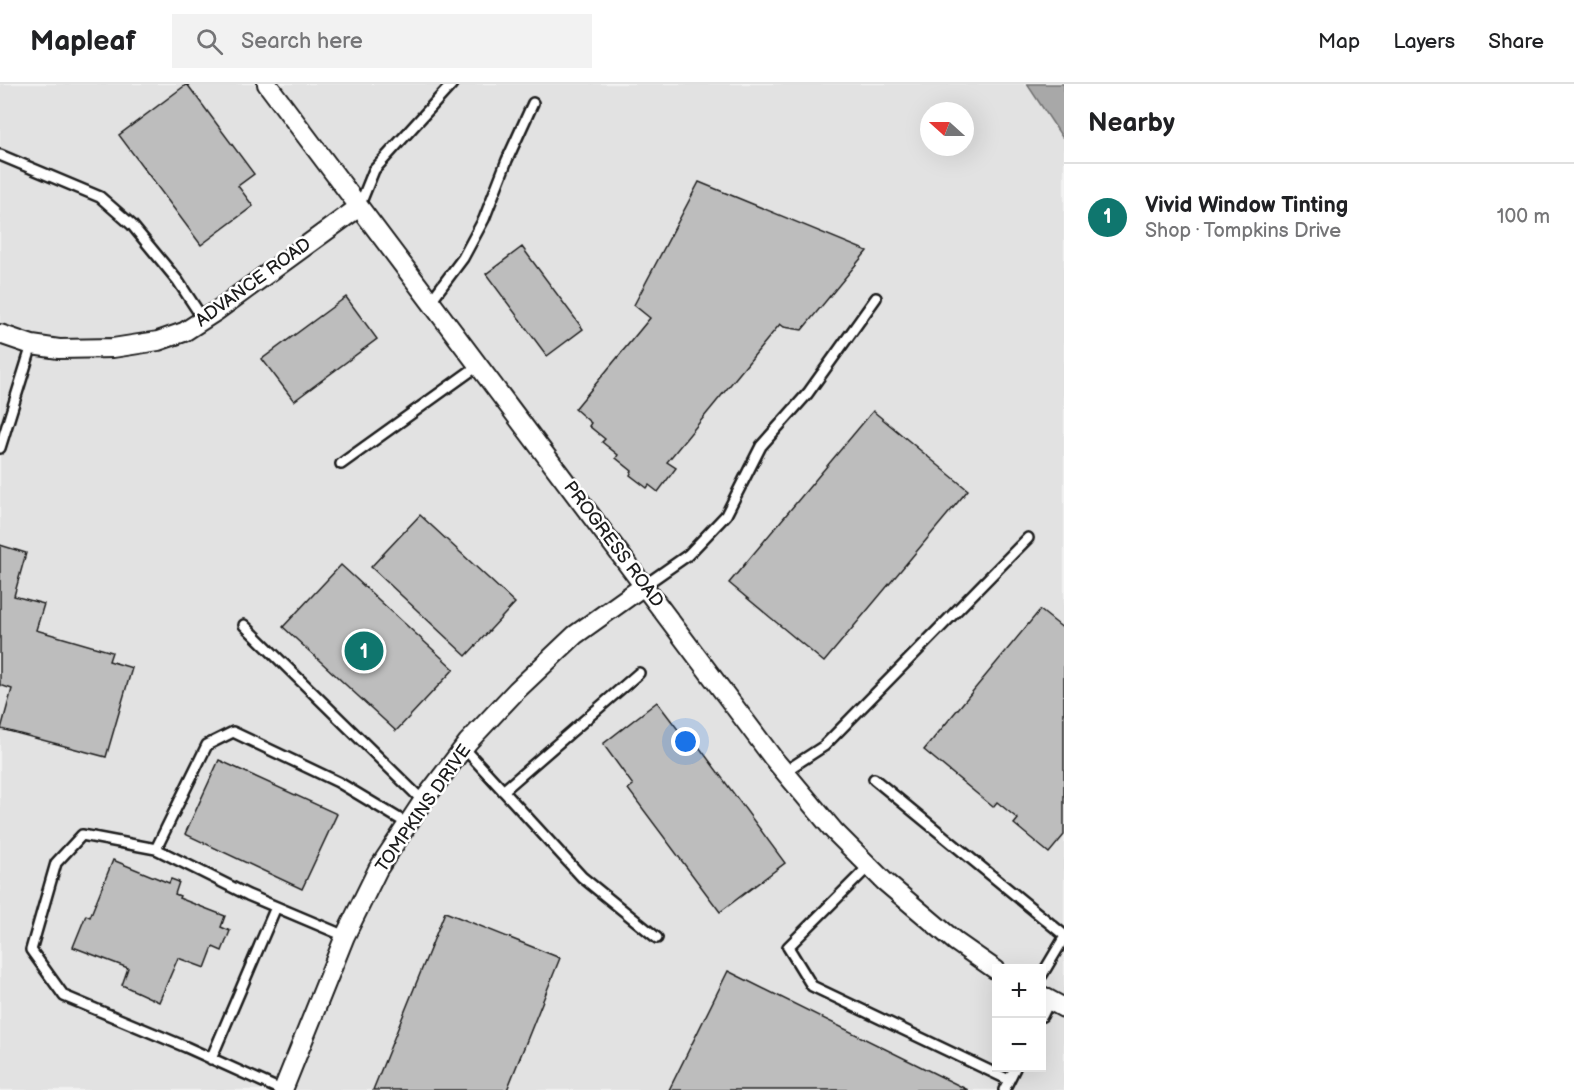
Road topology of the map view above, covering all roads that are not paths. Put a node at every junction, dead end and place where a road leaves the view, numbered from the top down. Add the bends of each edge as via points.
1 (267, 84) edge
2 (452, 84) edge
3 (533, 103) dead end
4 (0, 155) edge
5 (359, 207) junction
6 (876, 298) dead end
7 (430, 302) junction
8 (203, 319) junction
9 (0, 334) edge
10 (32, 345) junction
11 (478, 365) junction
12 (0, 448) edge
13 (340, 464) dead end
14 (1028, 538) dead end
15 (645, 585) junction
16 (244, 625) dead end
17 (639, 673) dead end
18 (464, 748) junction
19 (784, 772) junction
20 (874, 779) dead end
21 (503, 791) junction
22 (423, 801) junction
23 (408, 824) junction
24 (156, 849) junction
25 (869, 866) junction
26 (276, 907) junction
27 (345, 936) junction
28 (1064, 937) edge
29 (657, 938) dead end
30 (992, 967) edge
31 (1046, 967) edge
32 (211, 1059) junction
33 (1014, 1072) edge
34 (1009, 1080) junction
35 (282, 1090) edge
36 (1004, 1090) edge

1 - 5 street, PROGRESS ROAD
2 - 5 lane via 374,170
3 - 7 lane via 484,219 463,258
4 - 8 lane via 100,197 132,225
5 - 7 street, PROGRESS ROAD
5 - 8 street, ADVANCE ROAD
6 - 15 lane via 808,393 761,446 726,515 688,555
7 - 11 street, PROGRESS ROAD
8 - 10 street, ADVANCE ROAD via 184,332 158,341 113,348
9 - 10 street, ADVANCE ROAD
10 - 12 lane
11 - 13 lane
11 - 15 street, PROGRESS ROAD
14 - 19 lane via 824,746
15 - 18 street, TOMPKINS DRIVE via 575,635
15 - 19 street, PROGRESS ROAD
16 - 22 lane
17 - 21 lane
18 - 21 lane
18 - 22 street, TOMPKINS DRIVE
19 - 25 street, PROGRESS ROAD
20 - 28 lane
21 - 29 lane via 582,877
22 - 23 street, TOMPKINS DRIVE
23 - 24 lane via 338,782 233,732 207,745
23 - 27 street, TOMPKINS DRIVE via 378,869
24 - 26 lane
24 - 32 lane via 82,835 56,863 31,950 64,996
25 - 30 street, PROGRESS ROAD via 956,942
25 - 34 lane via 788,947 812,986
26 - 27 lane
26 - 32 lane
27 - 35 street, TOMPKINS DRIVE
28 - 31 lane
32 - 35 lane
33 - 34 lane
34 - 36 lane

